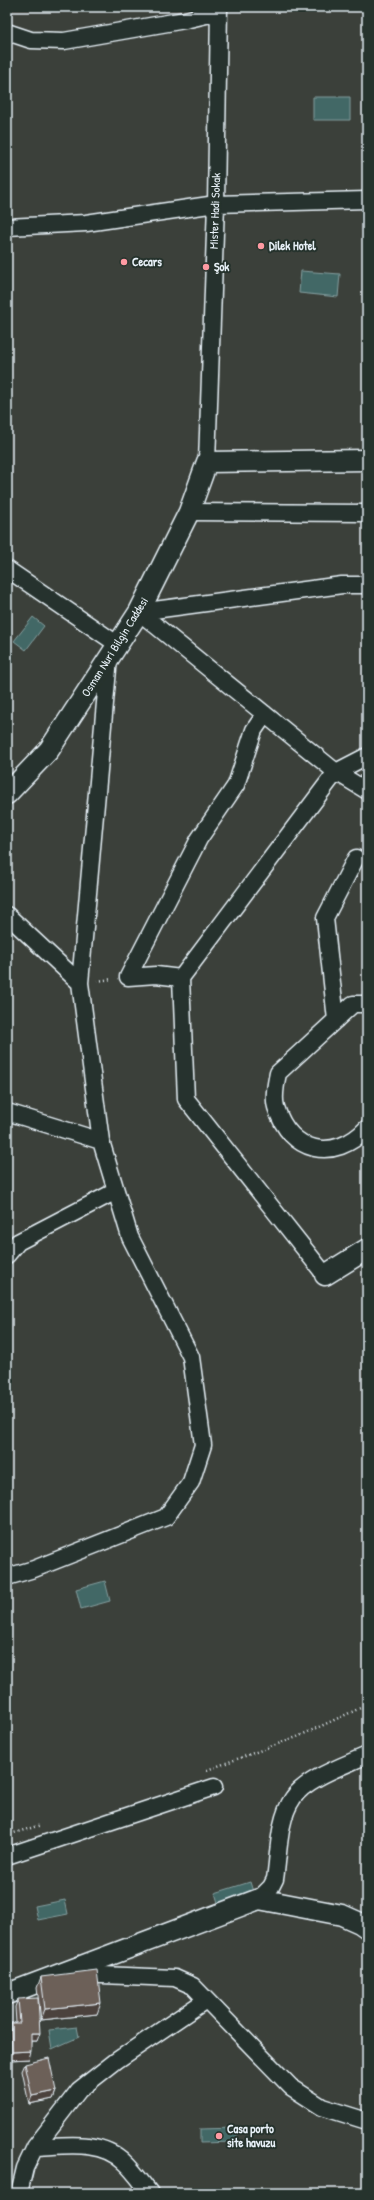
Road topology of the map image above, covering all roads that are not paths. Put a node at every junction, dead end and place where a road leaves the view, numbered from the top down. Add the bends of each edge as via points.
1 (219, 10) edge
2 (7, 32) edge
3 (367, 200) edge
4 (216, 204) junction
5 (7, 227) edge
6 (367, 460) edge
7 (207, 462) junction
8 (189, 512) junction
9 (367, 513) edge
10 (7, 568) edge
11 (367, 584) edge
12 (139, 612) junction
13 (113, 651) junction
14 (265, 714) junction
15 (367, 756) edge
16 (336, 772) junction
17 (367, 791) edge
18 (7, 794) edge
19 (356, 858) dead end
20 (7, 915) edge
21 (181, 978) junction
22 (80, 983) junction
23 (367, 1004) edge
24 (336, 1020) junction
25 (7, 1112) edge
26 (367, 1128) edge
27 (101, 1141) junction
28 (116, 1191) junction
29 (367, 1249) edge
30 (7, 1255) edge
31 (325, 1275) joint
32 (7, 1577) edge
33 (367, 1755) edge
34 (214, 1787) dead end
35 (7, 1856) edge
36 (259, 1898) junction
37 (367, 1928) edge
38 (60, 1974) junction
39 (7, 1994) edge
40 (206, 2000) junction
41 (367, 2120) edge
42 (35, 2147) junction
43 (19, 2193) edge
44 (150, 2193) edge

1 - 2 street via 185,20 64,41 31,40
1 - 4 street, Mister Hadi Sokak
3 - 4 street
4 - 5 street via 86,223
4 - 7 street, Mister Hadi Sokak
6 - 7 street
7 - 8 street, Osman Nuri Bilgin Caddesi
8 - 9 street
8 - 12 street, Osman Nuri Bilgin Caddesi
10 - 13 street
11 - 12 street via 342,585
12 - 13 street, Osman Nuri Bilgin Caddesi
12 - 14 street
13 - 18 street, Osman Nuri Bilgin Caddesi via 49,750
13 - 22 street
14 - 16 street
14 - 21 street via 254,730 236,785 199,839 128,977 156,975
15 - 16 street
16 - 17 street
16 - 21 street
19 - 24 street via 325,918
20 - 22 street
21 - 31 street via 186,1098
22 - 27 street
23 - 24 street via 353,1004
24 - 26 street via 278,1073 275,1106 290,1136 304,1144 325,1149 344,1147
25 - 27 street
27 - 28 street
28 - 30 street via 18,1242
28 - 32 street via 130,1237 191,1357 203,1444 191,1482 166,1517 34,1569
29 - 31 street
33 - 36 street via 311,1782 293,1797 284,1819 275,1879 271,1887
34 - 35 street
36 - 37 street via 342,1915
36 - 38 street
38 - 39 street
38 - 40 street via 175,1978 193,1986
40 - 41 street via 291,2087 322,2107
40 - 42 street via 116,2061 79,2090
42 - 43 street via 25,2168
42 - 44 street via 84,2145 106,2150 124,2161

